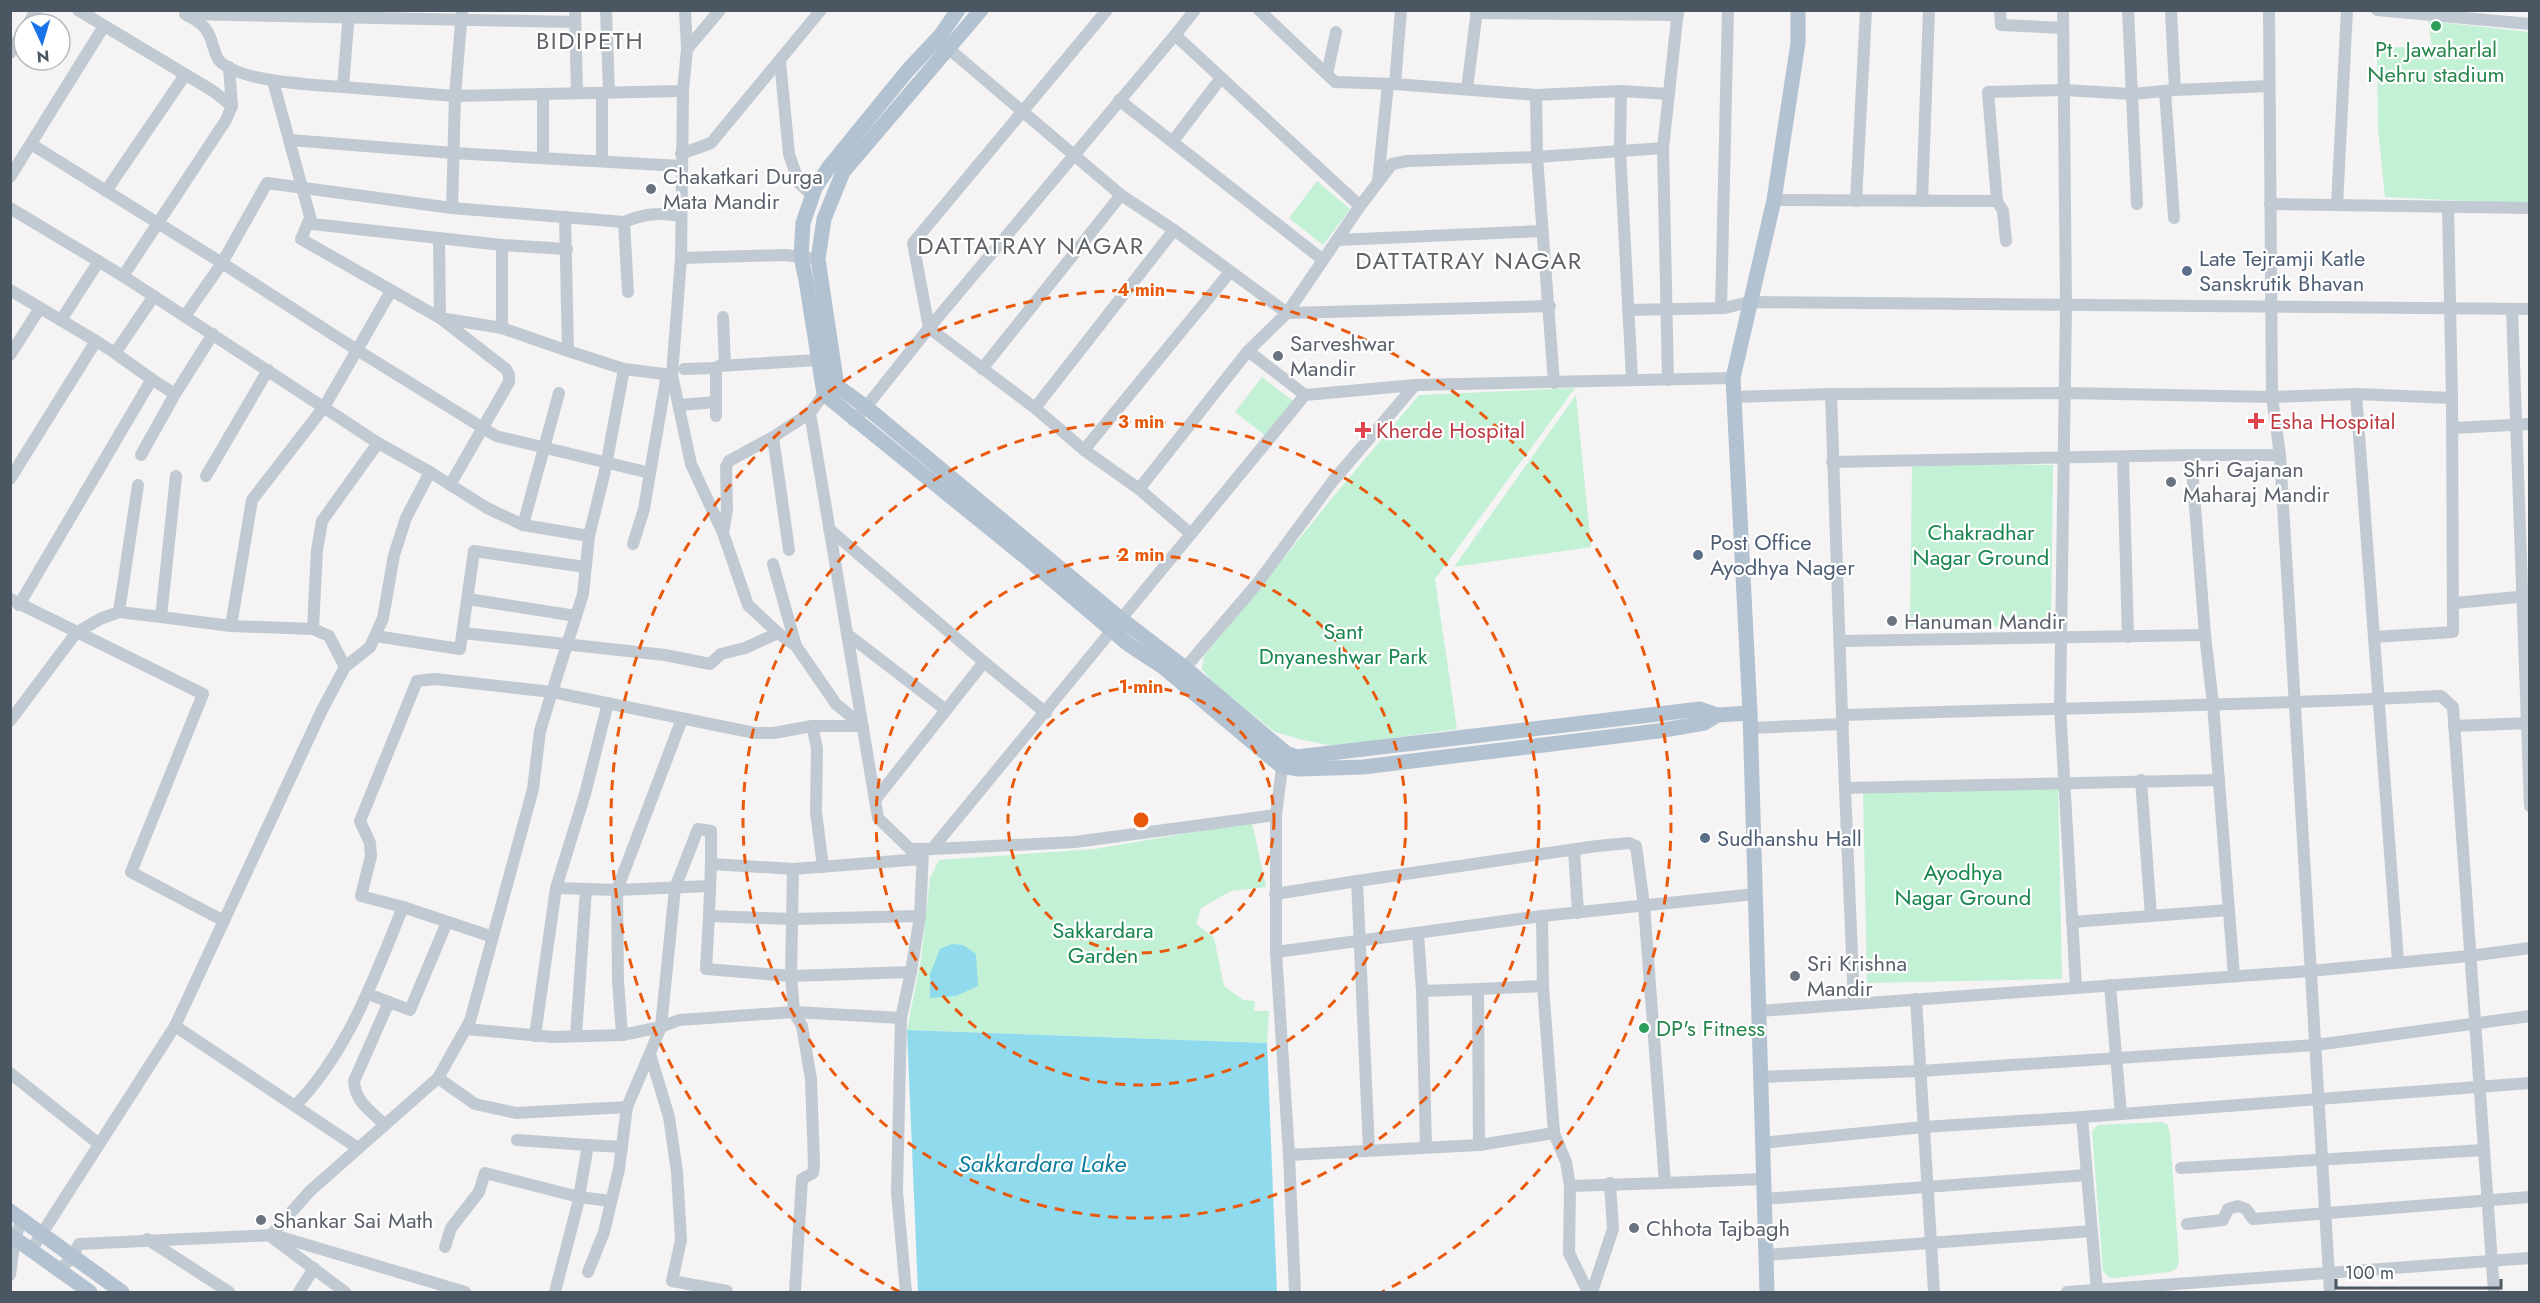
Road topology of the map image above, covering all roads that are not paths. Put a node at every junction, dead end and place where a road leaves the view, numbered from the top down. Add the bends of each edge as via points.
1 (78, 10) edge
2 (606, 10) edge
3 (685, 10) edge
4 (720, 10) edge
5 (821, 10) edge
6 (958, 10) edge
7 (981, 10) edge
8 (1107, 10) edge
9 (1195, 10) edge
10 (1259, 10) edge
11 (1401, 10) edge
12 (1728, 10) edge
13 (1798, 10) edge
14 (1866, 10) edge
15 (1929, 10) edge
16 (2000, 10) edge
17 (2063, 10) edge
18 (2128, 10) edge
19 (2171, 10) edge
20 (2269, 10) edge
21 (2347, 10) edge
22 (2377, 10) edge
23 (184, 12) edge
24 (1477, 12) edge
25 (1678, 13) edge
26 (349, 14) edge
27 (462, 15) edge
28 (575, 16) edge
29 (2529, 24) edge
30 (104, 26) junction
31 (2064, 28) junction
32 (1336, 32) dead end
33 (1175, 35) junction
34 (687, 49) junction
35 (949, 49) junction
36 (780, 61) junction
37 (230, 67) junction
38 (1327, 74) junction
39 (185, 75) junction
40 (1221, 78) junction
41 (273, 81) junction
42 (1392, 84) junction
43 (2269, 86) junction
44 (343, 87) junction
45 (1467, 89) junction
46 (2064, 90) junction
47 (682, 91) junction
48 (1621, 91) junction
49 (2170, 91) junction
50 (577, 93) junction
51 (605, 93) junction
52 (543, 94) junction
53 (1669, 94) junction
54 (2132, 94) junction
55 (1536, 95) junction
56 (455, 96) junction
57 (1119, 100) junction
58 (232, 106) junction
59 (1023, 111) junction
60 (290, 140) junction
61 (1173, 141) junction
62 (31, 144) junction
63 (1663, 148) junction
64 (1620, 150) junction
65 (453, 153) junction
66 (1073, 154) junction
67 (1537, 157) junction
68 (543, 158) junction
69 (681, 160) junction
70 (602, 162) junction
71 (10, 177) edge
72 (1378, 182) junction
73 (302, 188) junction
74 (106, 191) junction
75 (1121, 195) junction
76 (813, 196) junction
77 (1774, 200) junction
78 (1856, 201) junction
79 (1922, 201) junction
80 (1997, 201) junction
81 (2137, 204) dead end
82 (2270, 204) junction
83 (2337, 205) junction
84 (1360, 206) junction
85 (10, 207) edge
86 (2448, 207) junction
87 (452, 208) junction
88 (2529, 208) edge
89 (680, 216) junction
90 (310, 218) junction
91 (565, 218) junction
92 (2174, 218) dead end
93 (624, 222) junction
94 (158, 224) junction
95 (1174, 230) junction
96 (1541, 231) junction
97 (439, 238) junction
98 (1337, 240) junction
99 (2006, 241) dead end
100 (502, 245) junction
101 (567, 249) junction
102 (801, 257) junction
103 (681, 258) junction
104 (818, 259) junction
105 (1323, 260) junction
106 (99, 261) junction
107 (222, 263) junction
108 (1230, 272) junction
109 (123, 276) junction
110 (10, 290) edge
111 (391, 291) junction
112 (628, 292) dead end
113 (154, 296) junction
114 (1749, 302) junction
115 (1550, 306) junction
116 (2066, 306) junction
117 (2271, 307) junction
118 (40, 308) junction
119 (1721, 308) junction
120 (2452, 308) junction
121 (2512, 309) junction
122 (2529, 309) edge
123 (1628, 310) junction
124 (1667, 310) junction
125 (1287, 313) junction
126 (185, 316) junction
127 (723, 317) dead end
128 (440, 318) junction
129 (61, 320) junction
130 (502, 328) junction
131 (929, 328) junction
132 (213, 334) junction
133 (96, 341) junction
134 (357, 350) junction
135 (568, 351) junction
136 (1248, 351) junction
137 (115, 353) junction
138 (10, 355) edge
139 (817, 360) junction
140 (721, 367) junction
141 (624, 369) junction
142 (982, 369) junction
143 (268, 370) junction
144 (674, 373) junction
145 (150, 378) junction
146 (1733, 378) junction
147 (1632, 379) junction
148 (1668, 380) junction
149 (1554, 383) junction
150 (1415, 385) junction
151 (830, 390) junction
152 (559, 393) dead end
153 (2065, 393) junction
154 (175, 394) junction
155 (1831, 394) junction
156 (2356, 394) junction
157 (1305, 395) junction
158 (1734, 397) junction
159 (2271, 397) junction
160 (2452, 398) junction
161 (716, 402) junction
162 (679, 405) junction
163 (324, 407) junction
164 (866, 407) junction
165 (1035, 408) junction
166 (810, 413) junction
167 (716, 416) dead end
168 (853, 420) junction
169 (2529, 424) edge
170 (2516, 425) junction
171 (484, 428) junction
172 (2454, 428) junction
173 (773, 437) junction
174 (378, 444) junction
175 (543, 447) junction
176 (1084, 450) junction
177 (2191, 455) junction
178 (2280, 455) junction
179 (141, 456) dead end
180 (2063, 458) junction
181 (2123, 458) junction
182 (1832, 462) junction
183 (606, 464) junction
184 (430, 472) junction
185 (650, 473) junction
186 (176, 476) dead end
187 (206, 476) dead end
188 (10, 479) edge
189 (138, 485) dead end
190 (450, 485) junction
191 (1139, 489) junction
192 (524, 525) junction
193 (829, 529) junction
194 (723, 533) junction
195 (1191, 534) junction
196 (589, 536) junction
197 (633, 544) dead end
198 (789, 550) dead end
199 (773, 564) dead end
200 (585, 567) junction
201 (2526, 597) edge
202 (468, 599) junction
203 (15, 602) edge
204 (2455, 603) junction
205 (119, 612) junction
206 (576, 616) junction
207 (161, 617) junction
208 (1117, 625) junction
209 (231, 626) junction
210 (313, 629) junction
211 (76, 633) junction
212 (463, 633) junction
213 (778, 633) junction
214 (847, 634) junction
215 (2205, 635) junction
216 (375, 636) junction
217 (2128, 637) junction
218 (2374, 637) junction
219 (2060, 638) junction
220 (1840, 641) junction
221 (567, 644) junction
222 (796, 646) junction
223 (984, 662) junction
224 (345, 667) junction
225 (1185, 668) junction
226 (552, 692) junction
227 (2379, 699) junction
228 (608, 704) junction
229 (2214, 704) junction
230 (2295, 704) junction
231 (2060, 707) junction
232 (946, 710) junction
233 (1223, 710) junction
234 (1046, 713) junction
235 (682, 718) junction
236 (1843, 719) junction
237 (1751, 720) junction
238 (10, 721) edge
239 (2528, 723) edge
240 (812, 726) junction
241 (863, 726) junction
242 (2454, 726) junction
243 (1283, 759) junction
244 (2141, 780) junction
245 (2219, 780) junction
246 (2063, 783) junction
247 (1845, 788) junction
248 (875, 800) junction
249 (2529, 806) edge
250 (1276, 815) junction
251 (1574, 850) junction
252 (926, 852) junction
253 (711, 864) junction
254 (823, 867) junction
255 (793, 869) junction
256 (1358, 881) junction
257 (710, 886) junction
258 (556, 888) junction
259 (675, 888) junction
260 (586, 889) junction
261 (617, 890) junction
262 (1275, 894) junction
263 (1755, 894) junction
264 (1644, 905) junction
265 (403, 907) junction
266 (2229, 910) junction
267 (1578, 913) junction
268 (709, 916) junction
269 (920, 916) junction
270 (1542, 916) junction
271 (2151, 916) junction
272 (794, 919) junction
273 (224, 921) junction
274 (447, 922) junction
275 (2072, 922) junction
276 (1418, 933) junction
277 (493, 937) junction
278 (1360, 940) junction
279 (2529, 948) edge
280 (1276, 952) junction
281 (2469, 956) junction
282 (2398, 961) junction
283 (2310, 971) junction
284 (911, 972) junction
285 (791, 976) junction
286 (2234, 976) junction
287 (2110, 985) junction
288 (1543, 986) junction
289 (2076, 987) junction
290 (1478, 989) junction
291 (1422, 991) junction
292 (368, 994) junction
293 (1916, 999) junction
294 (389, 1002) junction
295 (1854, 1003) junction
296 (1759, 1011) junction
297 (794, 1012) junction
298 (2529, 1016) edge
299 (901, 1018) junction
300 (2476, 1024) junction
301 (175, 1026) junction
302 (661, 1026) junction
303 (466, 1029) junction
304 (535, 1035) junction
305 (622, 1035) junction
306 (576, 1036) junction
307 (2316, 1045) junction
308 (650, 1054) junction
309 (2116, 1057) junction
310 (1920, 1071) junction
311 (10, 1073) edge
312 (1760, 1077) junction
313 (438, 1078) junction
314 (2529, 1083) edge
315 (2480, 1088) junction
316 (2320, 1097) junction
317 (295, 1106) junction
318 (627, 1107) junction
319 (2121, 1114) junction
320 (2082, 1117) junction
321 (385, 1125) junction
322 (1924, 1128) junction
323 (1554, 1133) junction
324 (518, 1140) dead end
325 (1761, 1143) junction
326 (99, 1144) junction
327 (1479, 1144) junction
328 (588, 1145) junction
329 (622, 1147) junction
330 (1426, 1147) junction
331 (358, 1148) junction
332 (1369, 1150) junction
333 (2484, 1150) junction
334 (1289, 1155) junction
335 (2322, 1159) junction
336 (2181, 1168) dead end
337 (2087, 1175) junction
338 (1763, 1179) junction
339 (1665, 1183) junction
340 (1610, 1184) junction
341 (1570, 1186) junction
342 (1927, 1186) junction
343 (579, 1197) junction
344 (2529, 1197) edge
345 (1764, 1199) junction
346 (611, 1201) junction
347 (2486, 1201) junction
348 (2325, 1214) junction
349 (16, 1215) edge
350 (2187, 1224) dead end
351 (2092, 1231) junction
352 (42, 1233) junction
353 (270, 1236) junction
354 (13, 1237) edge
355 (146, 1239) junction
356 (1931, 1241) junction
357 (445, 1247) dead end
358 (32, 1249) junction
359 (1766, 1255) junction
360 (72, 1257) junction
361 (2529, 1258) edge
362 (2491, 1261) junction
363 (314, 1268) junction
364 (60, 1270) junction
365 (588, 1272) dead end
366 (2328, 1273) junction
367 (10, 1275) edge
368 (448, 1290) edge
369 (2097, 1290) junction
370 (729, 1292) edge
371 (90, 1293) edge
372 (122, 1293) edge
373 (229, 1293) edge
374 (299, 1293) edge
375 (345, 1293) edge
376 (465, 1293) edge
377 (555, 1293) edge
378 (795, 1293) edge
379 (906, 1293) edge
380 (1295, 1293) edge
381 (1590, 1293) edge
382 (1767, 1293) edge
383 (1934, 1293) edge
384 (2067, 1293) edge
385 (2330, 1293) edge
386 (2494, 1293) edge

1 - 30 street
2 - 51 street
3 - 34 street
4 - 34 street
5 - 36 street
6 - 76 main road via 829,167
7 - 35 main road
8 - 59 street
9 - 33 street
10 - 38 street
11 - 42 street
12 - 119 street
13 - 77 main road via 1798,43
14 - 78 street
15 - 79 street
16 - 31 street via 2001,25
17 - 31 street
18 - 54 street
19 - 49 street
20 - 43 street
21 - 83 street
22 - 29 street
23 - 26 street
23 - 37 street via 206,28 218,58
24 - 25 street
24 - 45 street
25 - 53 street
26 - 27 street
26 - 44 street
27 - 28 street
27 - 56 street
28 - 50 street
30 - 39 street
30 - 62 street
31 - 46 street
32 - 38 street
33 - 40 street
33 - 57 street
34 - 47 street
35 - 59 street
35 - 104 main road via 843,172 824,219
36 - 69 street via 711,143
36 - 76 street via 789,154 799,183
37 - 41 street
37 - 58 street
38 - 42 street via 1335,82
39 - 58 street
39 - 74 street
40 - 61 street
40 - 84 street
41 - 44 street
41 - 60 street
42 - 45 street
42 - 72 street
43 - 49 street
43 - 82 street
44 - 56 street
45 - 55 street
46 - 54 street
46 - 80 street via 1988,92
46 - 116 street
47 - 51 street
47 - 69 street
48 - 53 street
48 - 55 street
48 - 64 street
49 - 54 street
49 - 92 street
50 - 51 street
50 - 52 street
51 - 70 street
52 - 56 street
52 - 68 street
53 - 63 street
54 - 81 street
55 - 67 street
56 - 65 street
57 - 61 street
57 - 66 street
58 - 94 street
59 - 66 street
59 - 131 street via 913,243
60 - 65 street
60 - 73 street
61 - 105 street
62 - 71 street
62 - 74 street
63 - 64 street
63 - 124 street
64 - 67 street
64 - 123 street
65 - 68 street
65 - 87 street
66 - 75 street
66 - 131 street
67 - 72 street via 1407,161 1392,164
67 - 96 street
68 - 70 street
69 - 70 street
69 - 89 street
72 - 84 street
73 - 87 street
73 - 90 street
73 - 107 street via 267,183
74 - 94 street
75 - 95 street
75 - 142 street
76 - 102 main road via 804,223
77 - 78 street
77 - 114 main road
78 - 79 street
79 - 80 street
80 - 99 street via 2003,211
82 - 83 street
82 - 117 street
83 - 86 street
84 - 98 street
85 - 106 street
86 - 88 street
86 - 120 street
87 - 91 street
89 - 93 street via 652,214
89 - 103 street
90 - 97 street via 312,224
90 - 111 street via 301,239
91 - 93 street
91 - 101 street
93 - 112 street
94 - 107 street
94 - 109 street
95 - 108 street
95 - 165 street
96 - 98 street
96 - 115 street
97 - 100 street
97 - 128 street
98 - 105 street
100 - 101 street
100 - 130 street
101 - 135 street
102 - 103 street
102 - 104 street
102 - 139 main road
103 - 144 street
104 - 151 main road
105 - 125 street
106 - 109 street
106 - 129 street
107 - 126 street
107 - 134 street
108 - 125 street
108 - 176 street
109 - 113 street
110 - 118 street
111 - 128 street
111 - 134 street
113 - 126 street
113 - 137 street
114 - 116 street
114 - 119 street
114 - 146 main road
115 - 125 street
115 - 149 street
116 - 117 street
116 - 153 street
117 - 120 street
117 - 159 street
118 - 129 street
118 - 138 street
119 - 124 street
120 - 121 street
120 - 160 street
121 - 122 street
121 - 170 street
123 - 124 street
123 - 147 street
124 - 148 street
125 - 136 street
126 - 132 street
127 - 140 street
128 - 130 street
128 - 171 street via 509,375
129 - 133 street
130 - 135 street
131 - 142 street
131 - 164 street
132 - 143 street
132 - 154 street
133 - 137 street
133 - 188 street
134 - 163 street
134 - 171 street
135 - 141 street
136 - 157 street
136 - 191 street
137 - 145 street
139 - 140 street
139 - 151 main road
140 - 144 street
140 - 161 street
141 - 144 street
141 - 183 street
142 - 165 street
143 - 163 street
143 - 187 street
144 - 162 street
144 - 185 street
145 - 154 street
145 - 203 street
146 - 148 street
146 - 158 main road
147 - 148 street
147 - 149 street
149 - 150 street
150 - 157 street
150 - 225 street via 1332,482 1256,585
151 - 164 main road
151 - 166 street
151 - 168 main road
152 - 175 street
153 - 155 street
153 - 159 street
153 - 180 street
154 - 179 street
155 - 158 street
155 - 182 street
156 - 159 street
156 - 160 street
156 - 218 street
157 - 195 street
158 - 237 main road
159 - 178 street
160 - 172 street
161 - 162 street
161 - 167 street
162 - 194 street via 691,464
163 - 174 street
163 - 209 street via 252,500
164 - 168 street
164 - 208 main road
165 - 176 street
166 - 173 street
166 - 193 street
168 - 208 main road
169 - 170 street
170 - 172 street
170 - 201 street
171 - 175 street via 496,436
171 - 190 street
172 - 204 street
173 - 194 street via 729,461
173 - 198 street
174 - 184 street
174 - 210 street via 322,521
175 - 183 street
175 - 192 street
176 - 191 street
177 - 178 street
177 - 181 street
177 - 215 street
178 - 230 street
180 - 181 street
180 - 182 street
180 - 219 street
181 - 217 street
182 - 220 street
183 - 185 street
183 - 196 street
184 - 190 street
184 - 216 street via 406,518 394,555 383,618
185 - 197 street
186 - 207 street
189 - 205 street
190 - 192 street
191 - 195 street
192 - 196 street
193 - 214 street
193 - 223 street
194 - 213 street via 748,605
195 - 208 street
196 - 200 street
199 - 222 street
200 - 202 street via 474,551
200 - 206 street
201 - 204 street
201 - 239 street
202 - 206 street
202 - 212 street
203 - 211 street
204 - 218 street via 2453,632
205 - 207 street
205 - 211 street
206 - 221 street
207 - 209 street
208 - 225 main road
208 - 233 main road via 1163,667
208 - 234 street
209 - 210 street
210 - 224 street via 329,636
211 - 238 street
211 - 273 street via 203,694 131,872
212 - 216 street via 460,649
212 - 221 street
213 - 221 street via 721,654 710,664
213 - 222 street
214 - 232 street
214 - 241 street
215 - 217 street
215 - 229 street
216 - 224 street via 370,647
217 - 219 street
218 - 227 street
219 - 220 street
219 - 231 street
220 - 236 street
221 - 226 street
222 - 241 street via 836,704
223 - 232 street
223 - 234 street
224 - 273 street
225 - 233 main road
226 - 228 street
226 - 265 street via 435,679 417,681 360,821 371,856 361,896
226 - 277 street via 540,731 533,789
227 - 230 street
227 - 242 street via 2441,696 2453,707
227 - 282 street
228 - 235 street
228 - 258 street
229 - 230 street
229 - 231 street
229 - 245 street
230 - 283 street
231 - 236 street
231 - 246 street
232 - 248 street
233 - 243 main road
234 - 252 street
235 - 240 street via 755,733
235 - 261 street
236 - 237 street
236 - 247 street
237 - 243 main road via 1700,709 1484,743
237 - 263 main road
239 - 242 street
239 - 249 street
240 - 241 street
240 - 254 street via 817,748 816,812
241 - 248 street
242 - 281 street
243 - 250 street
244 - 245 street
244 - 246 street
244 - 271 street
245 - 266 street
246 - 247 street
246 - 275 street
247 - 295 street
248 - 252 street via 878,818 910,849
250 - 252 street via 1075,842
250 - 262 street
251 - 256 street
251 - 264 street via 1629,843 1636,846
251 - 267 street
252 - 254 street
252 - 269 street
253 - 255 street
253 - 257 street
253 - 259 street via 711,831 698,829
254 - 255 street
255 - 272 street
256 - 262 street
256 - 278 street
257 - 259 street
257 - 268 street
258 - 260 street
258 - 304 street
259 - 261 street
259 - 302 street
260 - 261 street
260 - 306 street
261 - 305 street
262 - 280 street
263 - 264 street
263 - 296 main road
264 - 267 street
264 - 339 street
265 - 274 street
265 - 292 street
266 - 271 street
266 - 286 street
267 - 270 street
268 - 272 street
268 - 285 street via 706,969
269 - 272 street
269 - 284 street
270 - 276 street
270 - 288 street
271 - 275 street
272 - 285 street
273 - 301 street
274 - 277 street
274 - 294 street via 410,1010
275 - 289 street
276 - 278 street
276 - 291 street
277 - 303 street
278 - 280 street
278 - 332 street
279 - 281 street
280 - 334 street
281 - 282 street
281 - 300 street
282 - 283 street
283 - 286 street
283 - 307 street
284 - 285 street
284 - 299 street
285 - 297 street
286 - 287 street
287 - 289 street
287 - 309 street
288 - 290 street
288 - 323 street
289 - 293 street
290 - 291 street
290 - 327 street
291 - 330 street
292 - 294 street
292 - 317 street via 328,1063
293 - 295 street
293 - 310 street
294 - 321 street via 354,1081 359,1100
295 - 296 street
296 - 312 main road
297 - 299 street
297 - 302 street via 679,1020
297 - 378 street via 802,1026 811,1080 814,1155 813,1173 802,1179
298 - 300 street
299 - 379 street via 897,1192
300 - 307 street
300 - 315 street
301 - 317 street
301 - 326 street
302 - 305 street
302 - 308 street
303 - 304 street
303 - 313 street
304 - 306 street
305 - 306 street
307 - 309 street
307 - 316 street
308 - 318 street
308 - 370 street via 669,1117 677,1172 681,1240 672,1281
309 - 310 street
309 - 319 street
310 - 312 street
310 - 322 street
311 - 326 street
312 - 325 main road
313 - 318 street via 475,1104 516,1113
313 - 321 street
314 - 315 street
315 - 316 street
315 - 333 street
316 - 319 street
316 - 335 street
317 - 331 street
318 - 329 street
319 - 320 street
320 - 322 street
320 - 337 street
321 - 331 street
322 - 325 street
322 - 342 street
323 - 327 street
323 - 341 street via 1566,1162
324 - 328 street
325 - 338 main road
326 - 352 street
327 - 330 street
328 - 329 street
328 - 343 street
329 - 346 street
330 - 332 street
331 - 353 street via 310,1191
332 - 334 street
333 - 335 street
333 - 347 street
334 - 380 street
335 - 336 street
335 - 348 street
337 - 342 street
337 - 351 street
338 - 339 street
338 - 345 main road
339 - 340 street
340 - 341 street
340 - 381 street via 1613,1229
341 - 381 street via 1569,1253
342 - 345 street
342 - 356 street
343 - 346 street
343 - 357 street via 485,1173 479,1191 451,1228
343 - 377 street
344 - 347 street
345 - 359 main road
346 - 365 street
347 - 348 street
347 - 362 street
348 - 350 street via 2253,1219 2238,1206 2228,1209 2223,1220
348 - 366 street
349 - 352 main road
349 - 354 street
351 - 356 street
351 - 369 street
352 - 358 street
352 - 360 main road
353 - 355 street
353 - 363 street
353 - 368 street
354 - 358 main road
354 - 367 street
355 - 360 street via 79,1244
355 - 373 street
356 - 359 street
356 - 383 street
358 - 364 main road
359 - 382 main road
360 - 364 street
360 - 372 main road
361 - 362 street
362 - 366 street
362 - 386 street
363 - 374 street
363 - 375 street
364 - 371 main road
366 - 369 street
366 - 385 street
368 - 376 street
369 - 384 street

